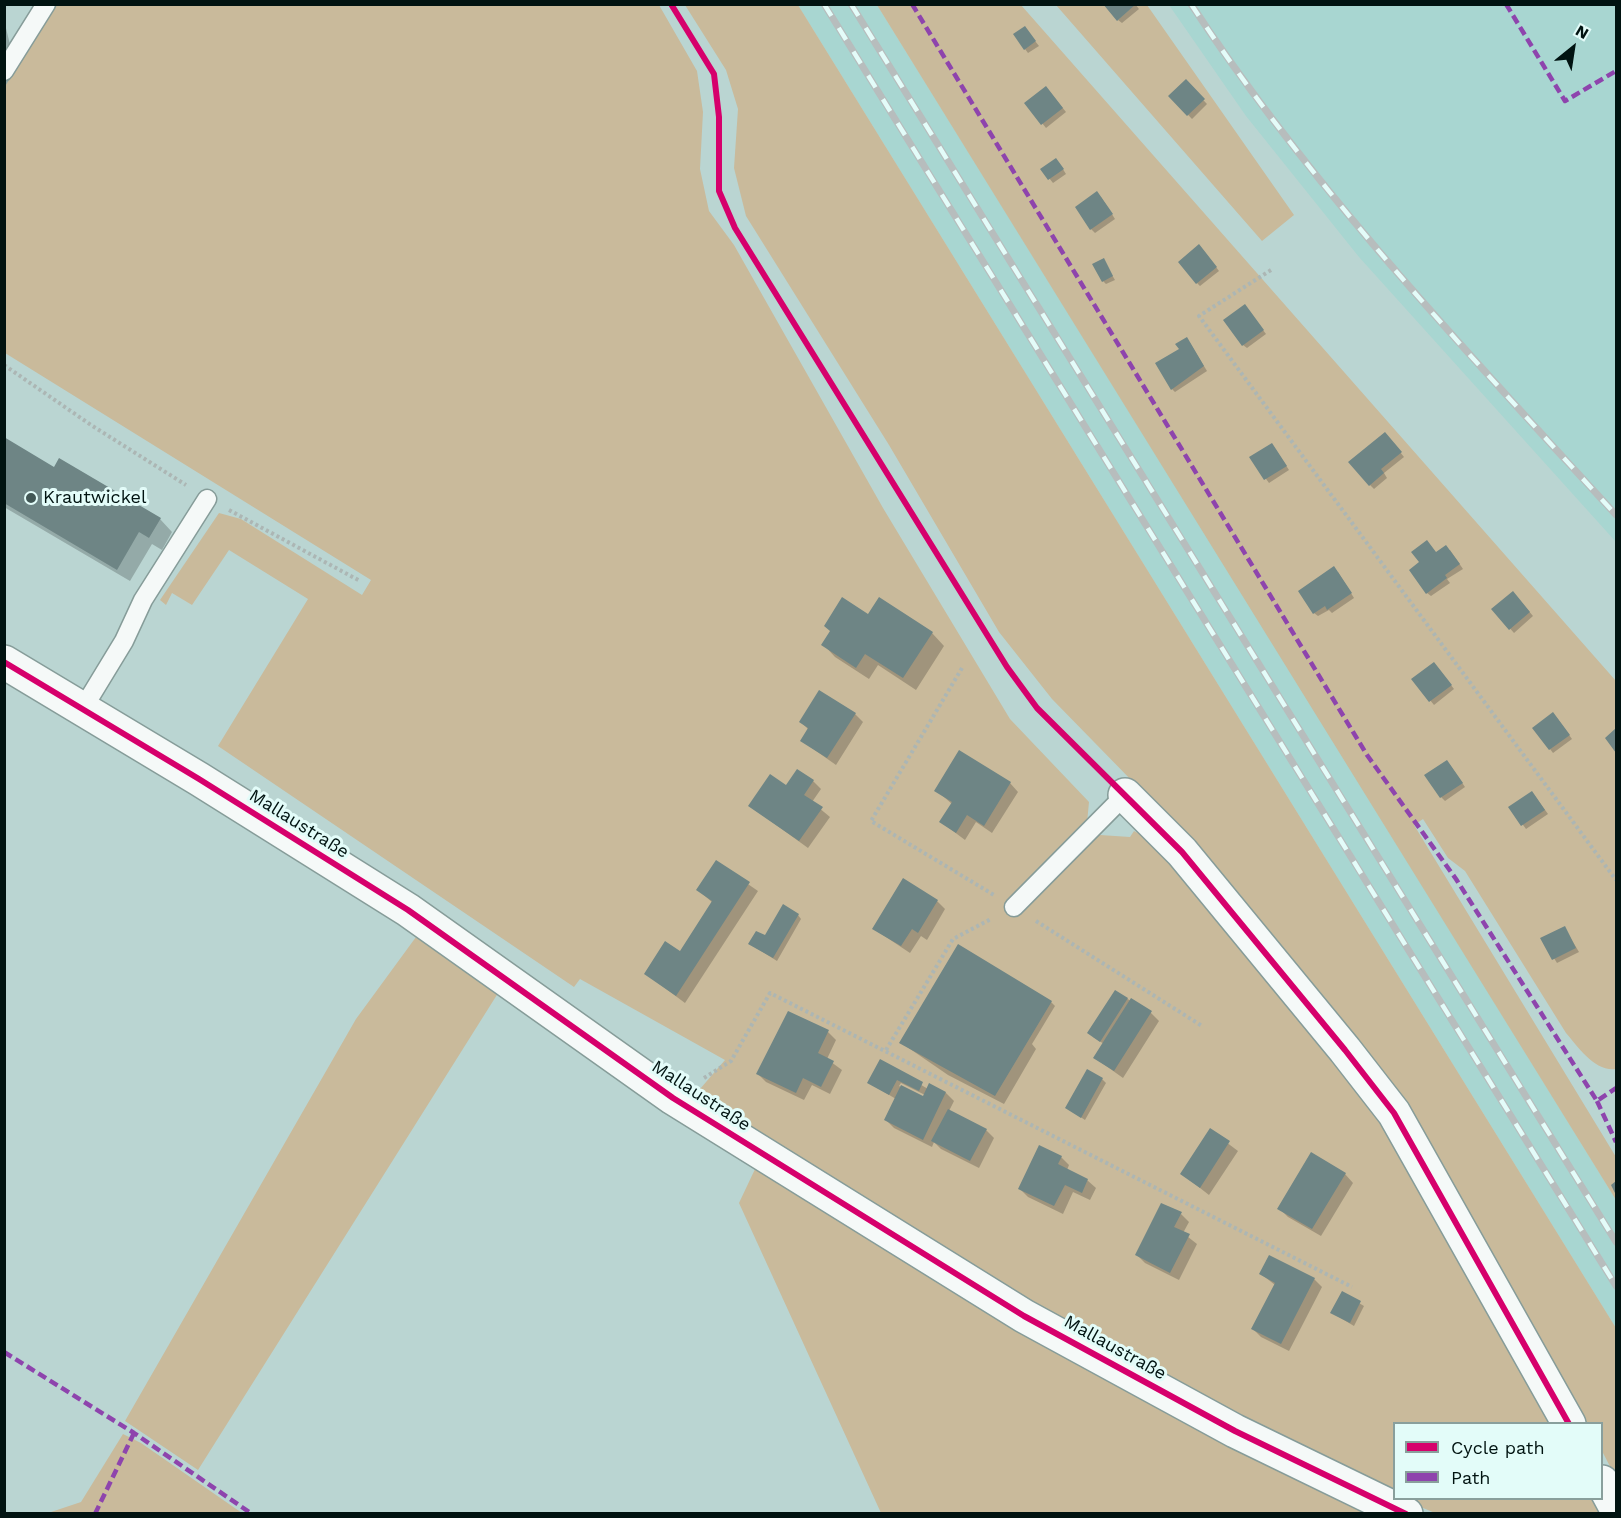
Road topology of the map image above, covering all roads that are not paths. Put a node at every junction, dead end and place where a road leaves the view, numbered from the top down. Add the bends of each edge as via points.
1 (46, 4) edge
2 (4, 71) edge
3 (207, 498) road end
4 (4, 662) edge
5 (82, 710) junction
6 (1125, 795) joint
7 (1014, 907) road end
8 (1568, 1422) edge
9 (1603, 1484) edge
10 (1617, 1508) edge
11 (1406, 1514) edge

1 - 2 lane
3 - 5 lane via 143,600 124,641
4 - 5 street, Mallaustraße
5 - 11 street, Mallaustraße via 408,910 673,1098 1024,1316 1235,1431
6 - 7 lane
6 - 8 street via 1182,852 1394,1113
9 - 10 street

